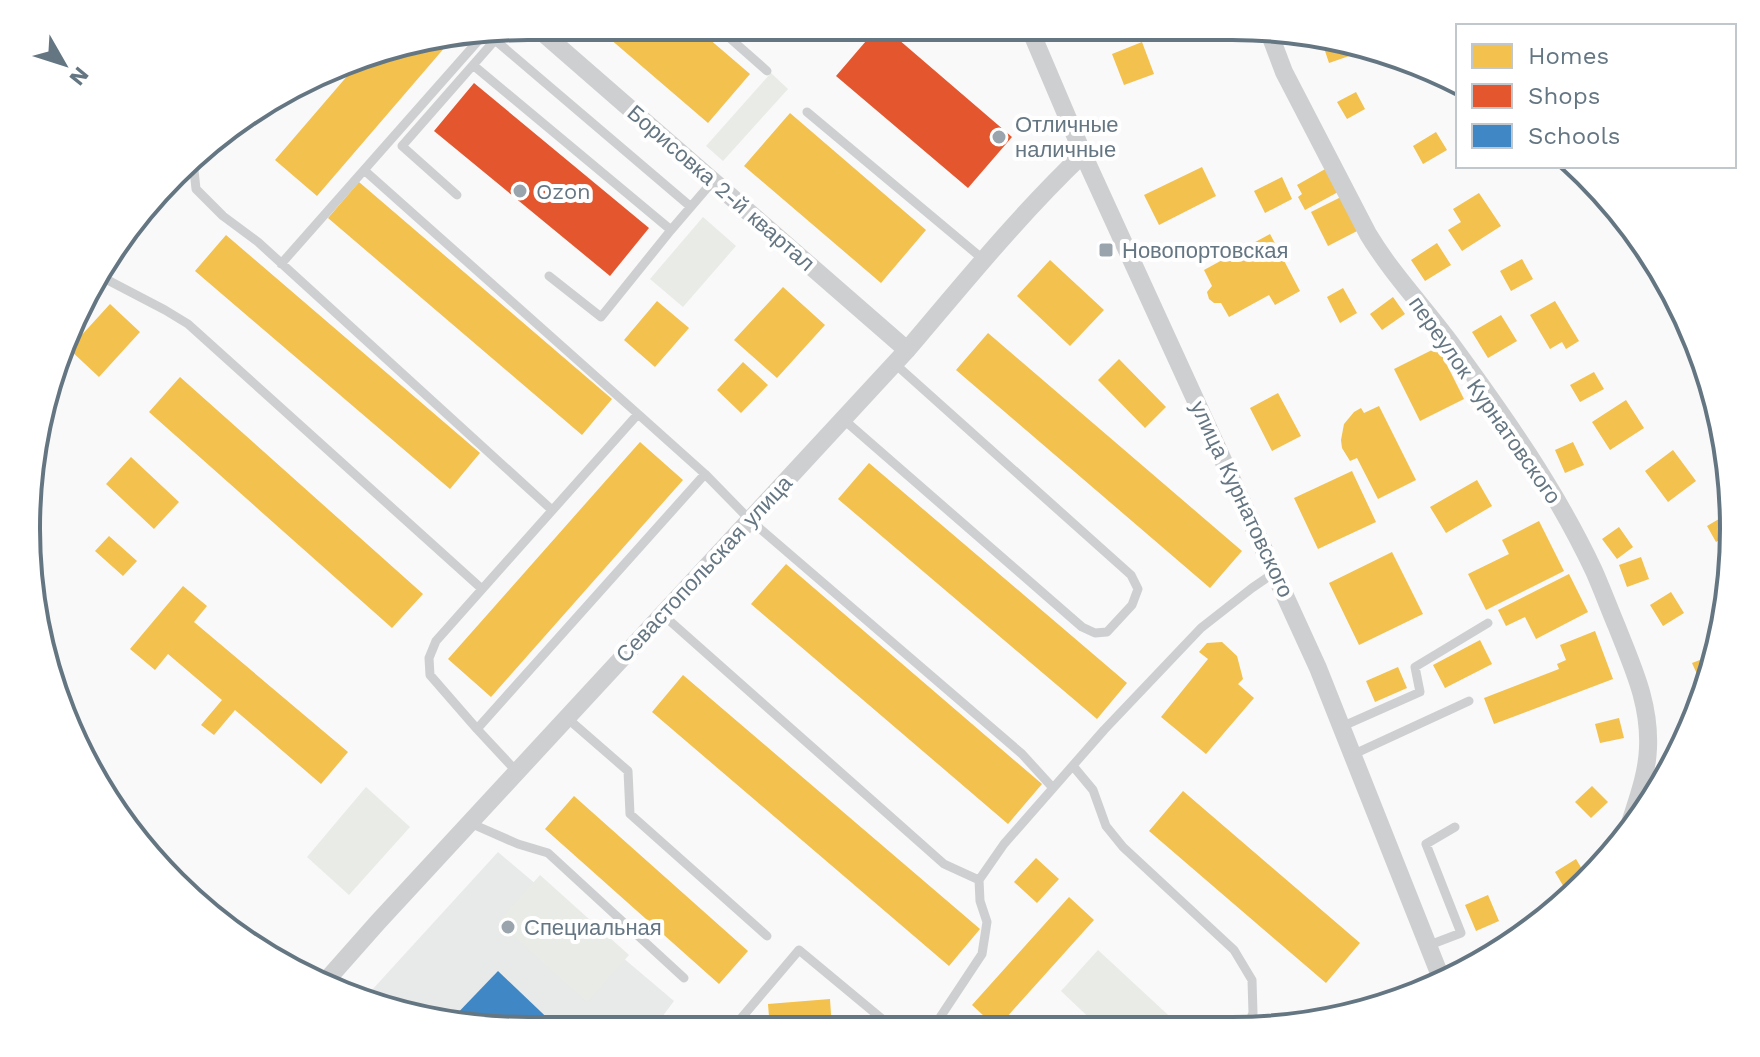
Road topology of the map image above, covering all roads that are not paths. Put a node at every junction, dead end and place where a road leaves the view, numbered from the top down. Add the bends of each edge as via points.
1 (551, 40) edge
2 (732, 40) edge
3 (1035, 40) edge
4 (494, 41) edge
5 (496, 41) edge
6 (1273, 42) edge
7 (476, 43) edge
8 (473, 65) junction
9 (767, 71) dead end
10 (807, 112) dead end
11 (1083, 154) junction
12 (364, 170) junction
13 (194, 172) edge
14 (713, 181) junction
15 (457, 195) dead end
16 (691, 207) junction
17 (671, 230) junction
18 (984, 260) junction
19 (281, 264) junction
20 (549, 276) dead end
21 (108, 280) edge
22 (900, 357) junction
23 (638, 414) junction
24 (843, 419) junction
25 (705, 474) junction
26 (552, 510) junction
27 (750, 520) junction
28 (1276, 572) junction
29 (482, 589) junction
30 (662, 614) junction
31 (1488, 623) dead end
32 (1469, 701) dead end
33 (567, 718) junction
34 (1341, 727) junction
35 (477, 729) junction
36 (1352, 755) junction
37 (1073, 766) junction
38 (517, 772) junction
39 (1053, 788) junction
40 (1636, 803) edge
41 (470, 823) junction
42 (1455, 827) dead end
43 (979, 880) junction
44 (767, 936) dead end
45 (1427, 946) junction
46 (1438, 971) edge
47 (331, 975) edge
48 (684, 978) dead end
49 (1252, 1016) edge
50 (742, 1017) edge
51 (880, 1017) edge
52 (940, 1017) edge

1 - 14 street, Борисовка 2-й квартал
2 - 9 lane
3 - 11 street, улица Курнатовского
4 - 8 lane
5 - 16 lane
6 - 40 street, переулок Курнатовского via 1383,259 1508,425 1593,570 1647,708 1648,750
7 - 12 lane
8 - 15 lane via 402,146
8 - 17 lane
10 - 18 lane
11 - 18 street, Севастопольская улица
11 - 28 street, улица Курнатовского
12 - 19 lane
12 - 23 lane
13 - 19 lane via 196,189
14 - 16 lane
14 - 22 street, Борисовка 2-й квартал
16 - 17 lane
17 - 20 lane via 601,317
18 - 22 street, Севастопольская улица
19 - 26 lane
21 - 29 lane via 188,324
22 - 24 street, Севастопольская улица
22 - 24 lane via 1131,575 1138,589 1132,605 1107,632 1082,627
23 - 25 lane
23 - 26 lane
24 - 27 street, Севастопольская улица
25 - 27 lane
25 - 35 lane
26 - 29 lane
27 - 30 street, Севастопольская улица
27 - 39 lane via 1022,754
28 - 34 street, улица Курнатовского
28 - 37 lane via 1201,628
29 - 35 lane via 436,641 429,658 430,675
30 - 33 street, Севастопольская улица
30 - 43 lane via 944,864
31 - 34 lane via 1415,667 1420,692
32 - 36 lane
33 - 38 street, Севастопольская улица
33 - 44 lane via 628,771 630,814
34 - 36 street, улица Курнатовского
35 - 38 lane
36 - 45 street, улица Курнатовского
37 - 39 lane
37 - 49 lane via 1093,790 1106,826 1123,847 1234,950 1252,980
38 - 41 street, Севастопольская улица
39 - 43 lane
41 - 47 street, Севастопольская улица
41 - 48 lane via 548,853
42 - 45 lane via 1426,844 1461,933
43 - 52 lane via 987,922 982,954
45 - 46 street, улица Курнатовского
50 - 51 lane via 799,950

